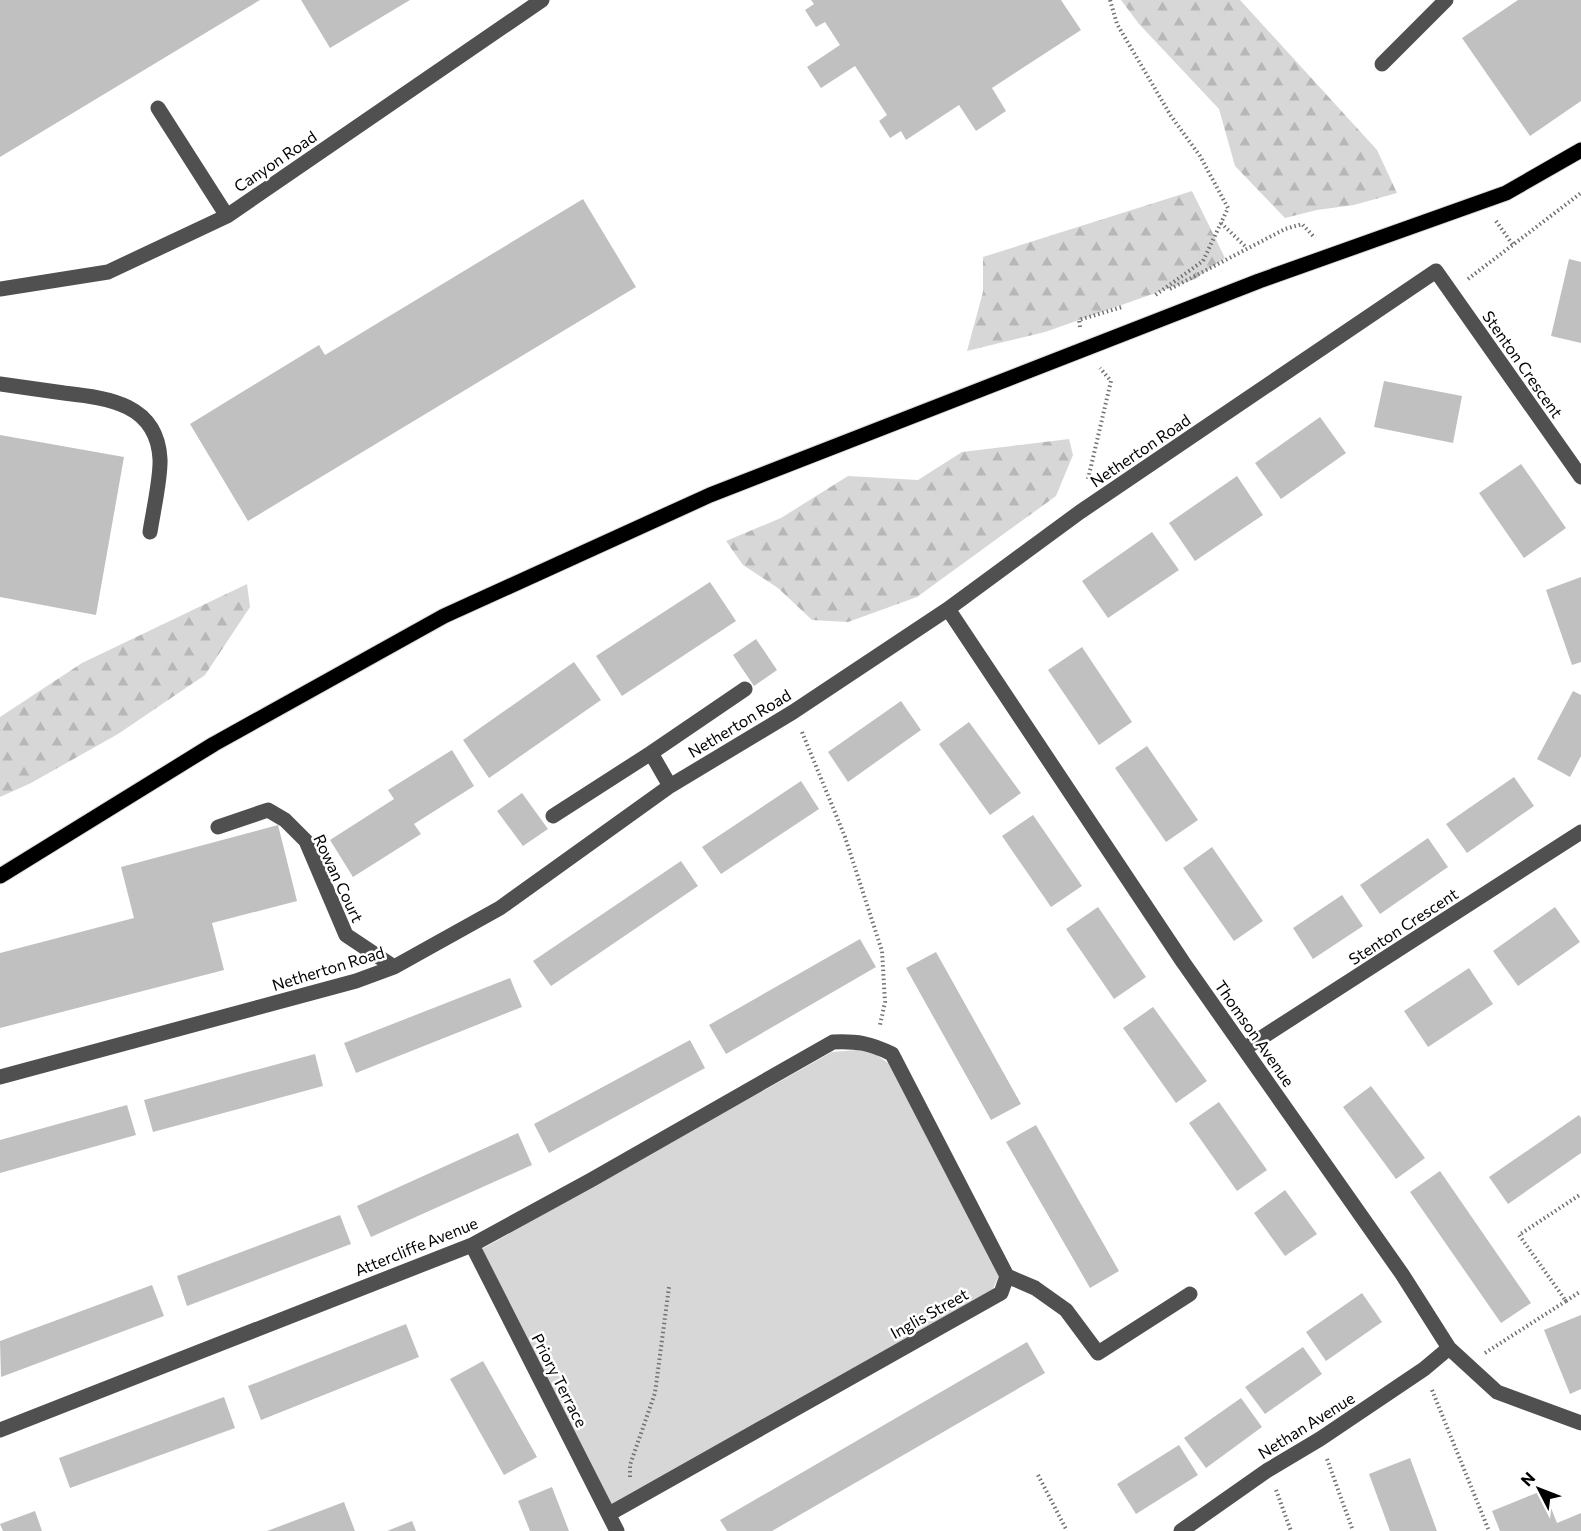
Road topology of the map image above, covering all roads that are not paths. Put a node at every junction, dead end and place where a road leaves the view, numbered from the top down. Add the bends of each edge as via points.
1 (542, 0) edge
2 (1446, 0) edge
3 (1382, 64) dead end
4 (158, 108) dead end
5 (1581, 150) edge
6 (227, 216) junction
7 (1436, 271) joint
8 (0, 289) edge
9 (0, 384) edge
10 (1581, 477) edge
11 (150, 532) dead end
12 (948, 609) junction
13 (745, 689) dead end
14 (651, 753) junction
15 (670, 786) junction
16 (553, 816) dead end
17 (218, 827) dead end
18 (1581, 832) edge
19 (0, 876) edge
20 (394, 967) junction
21 (1244, 1049) junction
22 (0, 1077) edge
23 (472, 1245) junction
24 (1007, 1276) junction
25 (1190, 1294) dead end
26 (1449, 1348) junction
27 (1581, 1423) edge
28 (0, 1430) edge
29 (609, 1514) junction
30 (617, 1531) edge
31 (1181, 1531) edge

1 - 6 street, Canyon Road
2 - 3 street
4 - 6 street
5 - 19 main road via 1506,193 1259,281 710,495 444,616 214,744
6 - 8 street, Canyon Road via 108,272
7 - 10 street, Stenton Crescent
7 - 12 street, Netherton Road via 1080,512
9 - 11 street via 97,397 119,402 137,412 157,441 160,460
12 - 15 street, Netherton Road via 793,712
12 - 21 street, Thomson Avenue
13 - 14 street
14 - 15 street
14 - 16 street
15 - 20 street, Netherton Road via 500,908
17 - 20 street, Rowan Court via 268,810 285,820 306,842 346,935
18 - 21 street, Stenton Crescent
20 - 22 street, Netherton Road via 356,981
21 - 26 street, Thomson Avenue via 1402,1274
23 - 24 street, Attercliffe Avenue via 833,1042 857,1041 892,1054
23 - 28 street, Attercliffe Avenue
23 - 29 street, Priory Terrace
24 - 25 street via 1035,1288 1066,1310 1098,1353
24 - 29 street, Inglis Street via 1001,1293
26 - 27 street, Thomson Avenue via 1497,1392
26 - 31 street, Nethan Avenue via 1424,1369
29 - 30 street, Priory Terrace

